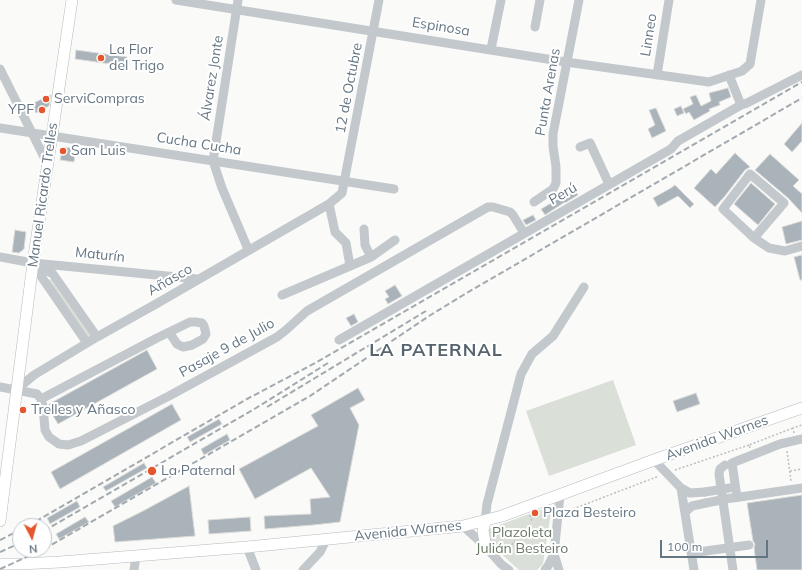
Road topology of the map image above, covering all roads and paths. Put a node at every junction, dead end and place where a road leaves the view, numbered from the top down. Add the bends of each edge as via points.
1 (72, 0) edge
2 (176, 0) edge
3 (379, 0) edge
4 (501, 0) edge
5 (540, 0) edge
6 (579, 0) edge
7 (669, 0) edge
8 (761, 0) edge
9 (237, 4) edge
10 (536, 27) dead end
11 (373, 31) junction
12 (491, 49) junction
13 (566, 62) junction
14 (0, 69) edge
15 (657, 75) junction
16 (729, 75) junction
17 (802, 75) edge
18 (741, 105) junction
19 (0, 128) edge
20 (32, 133) junction
21 (51, 136) junction
22 (580, 147) dead end
23 (213, 161) junction
24 (47, 163) junction
25 (346, 181) junction
26 (609, 184) junction
27 (394, 189) dead end
28 (534, 202) dead end
29 (328, 204) junction
30 (364, 229) dead end
31 (524, 234) junction
32 (754, 238) junction
33 (395, 240) dead end
34 (802, 246) edge
35 (248, 249) junction
36 (0, 257) edge
37 (371, 257) junction
38 (33, 262) junction
39 (350, 266) junction
40 (198, 279) junction
41 (584, 287) dead end
42 (282, 295) dead end
43 (170, 332) dead end
44 (97, 336) junction
45 (339, 340) dead end
46 (87, 343) junction
47 (0, 387) edge
48 (16, 390) junction
49 (41, 399) junction
50 (802, 408) edge
51 (802, 425) edge
52 (793, 428) junction
53 (798, 437) edge
54 (786, 443) junction
55 (749, 445) junction
56 (751, 450) dead end
57 (654, 460) junction
58 (725, 466) dead end
59 (802, 469) edge
60 (674, 470) dead end
61 (790, 471) junction
62 (660, 476) dead end
63 (732, 487) junction
64 (681, 488) junction
65 (802, 488) edge
66 (792, 489) junction
67 (560, 495) junction
68 (734, 498) junction
69 (573, 509) dead end
70 (685, 512) junction
71 (530, 513) dead end
72 (0, 516) edge
73 (485, 521) junction
74 (532, 521) dead end
75 (463, 526) junction
76 (535, 532) dead end
77 (547, 535) dead end
78 (326, 540) junction
79 (514, 541) dead end
80 (749, 545) dead end
81 (248, 547) junction
82 (486, 547) junction
83 (730, 548) junction
84 (691, 553) junction
85 (554, 554) junction
86 (0, 556) edge
87 (136, 556) junction
88 (0, 564) edge
89 (20, 564) junction
90 (501, 567) edge
91 (6, 570) edge
92 (134, 570) edge
93 (256, 570) edge
94 (303, 570) edge
95 (509, 570) edge
96 (545, 570) edge
97 (559, 570) edge
98 (694, 570) edge
99 (733, 570) edge

1 - 21 main road, Manuel Ricardo Trelles
2 - 9 street, Espinosa
3 - 11 street, 12 de Octubre
4 - 12 street
5 - 10 street
6 - 13 street, Punta Arenas
7 - 15 street, Linneo
8 - 16 street via 750,64 742,71
9 - 11 street, Espinosa
9 - 23 street, Álvarez Jonte
11 - 12 street, Espinosa
11 - 25 street, 12 de Octubre
12 - 13 street, Espinosa
13 - 15 street, Espinosa
13 - 28 street, Punta Arenas via 553,134 556,183 553,190
14 - 20 street
15 - 16 street, Espinosa via 702,82
16 - 18 street
17 - 18 street, Perú
18 - 26 street, Perú via 678,140 671,149
19 - 20 street, Cucha Cucha
20 - 21 street, Cucha Cucha
20 - 24 street
21 - 23 street, Cucha Cucha
21 - 24 main road, Manuel Ricardo Trelles
22 - 26 street via 590,143
23 - 25 street, Cucha Cucha
23 - 35 street, Álvarez Jonte
24 - 38 main road, Manuel Ricardo Trelles
25 - 27 street, Cucha Cucha
25 - 29 street, Añasco via 342,193
26 - 31 street, Perú
29 - 35 street, Añasco
29 - 39 street via 335,232 346,243
30 - 37 street
31 - 45 street, Perú
31 - 49 street, Pasaje 9 de Julio via 510,212 488,207 307,311 277,337 80,441 68,445 59,444 49,437 45,430
32 - 32 street via 784,203 750,174 723,209
32 - 34 street via 769,248 778,250 785,251
33 - 37 street
35 - 40 street, Añasco
36 - 38 street, Maturín
37 - 39 street
38 - 40 street, Maturín
38 - 44 street via 53,274
38 - 46 street
38 - 48 main road, Manuel Ricardo Trelles
39 - 42 street
40 - 44 street, Añasco
41 - 73 street via 553,336 532,354 521,374 487,504
43 - 49 street
44 - 46 street, Añasco
46 - 48 street, Añasco via 34,375
47 - 48 street
48 - 49 street via 36,394
48 - 72 main road, Manuel Ricardo Trelles
50 - 57 main road, Avenida Warnes
51 - 52 path
52 - 53 path
52 - 55 path
53 - 54 street
54 - 61 path
54 - 63 street via 732,463
55 - 56 path
55 - 60 path
57 - 64 street
57 - 67 main road, Avenida Warnes
58 - 83 street via 720,469 719,474
59 - 61 path
61 - 66 path
62 - 69 path
63 - 64 street, bridge via 690,493
63 - 68 street
64 - 70 street
65 - 66 street
66 - 68 street
67 - 73 main road, Avenida Warnes
67 - 85 street
68 - 70 street, bridge via 692,506
70 - 84 street
71 - 74 path
73 - 75 main road, Avenida Warnes
73 - 82 main road via 483,531
75 - 78 main road, Avenida Warnes
75 - 82 street
76 - 77 path
78 - 81 main road, Avenida Warnes
78 - 94 street via 320,552
79 - 90 path via 504,555
80 - 83 street
81 - 87 main road, Avenida Warnes
81 - 93 street
82 - 90 street
83 - 84 street
83 - 99 street
84 - 98 street
85 - 96 street
85 - 97 street
86 - 89 main road, Avenida Warnes
87 - 89 main road, Avenida Warnes
87 - 92 street
88 - 89 main road, Avenida Warnes
89 - 91 main road
90 - 95 street

